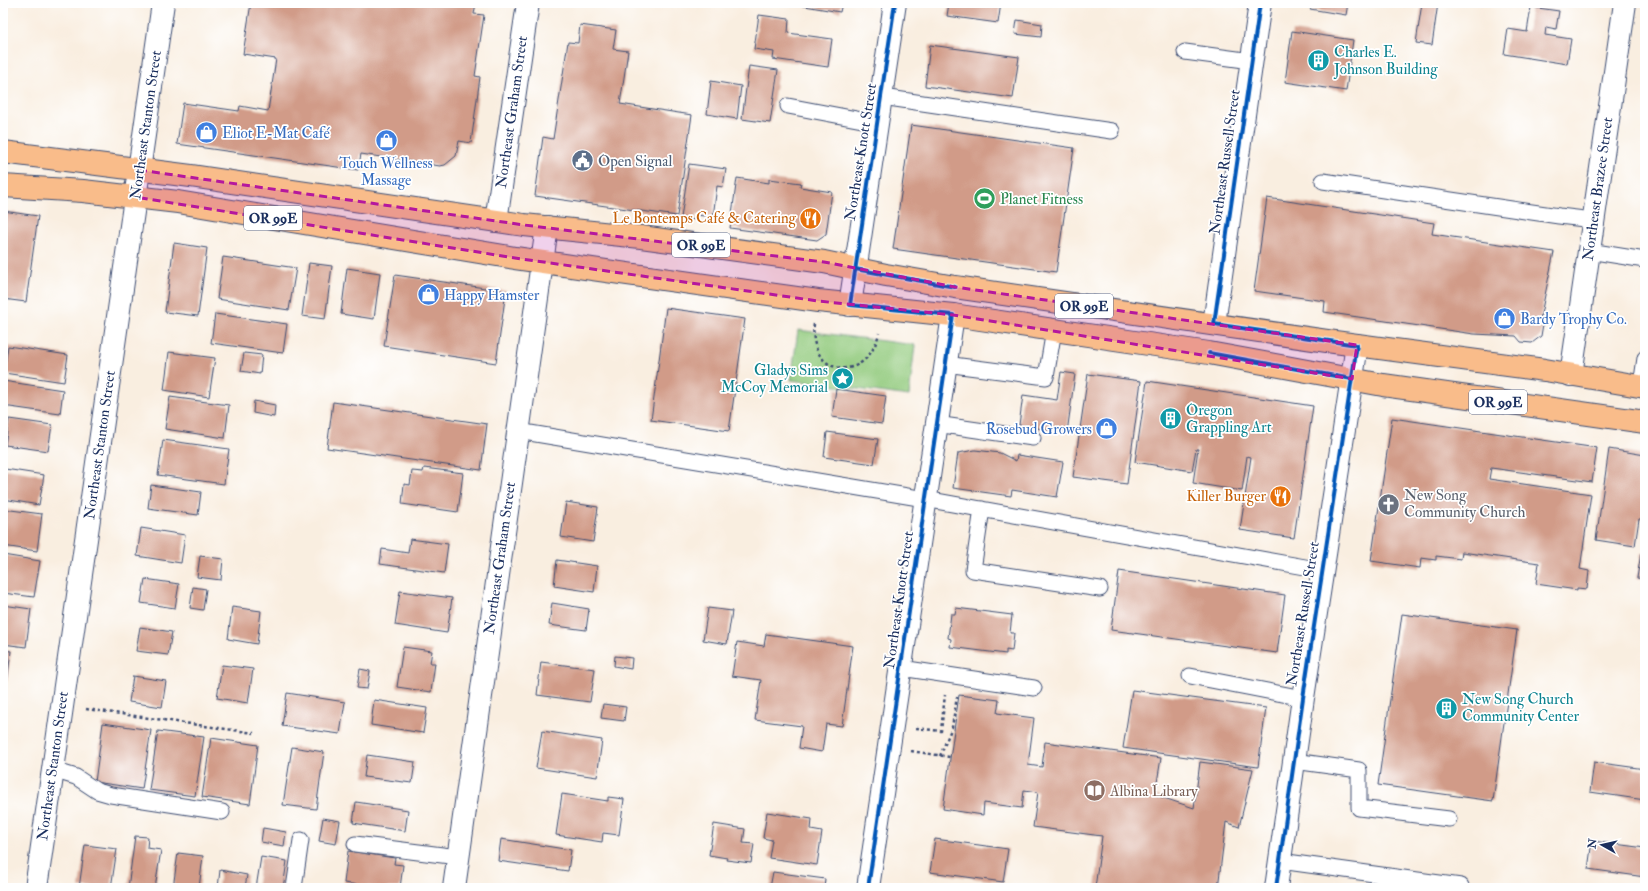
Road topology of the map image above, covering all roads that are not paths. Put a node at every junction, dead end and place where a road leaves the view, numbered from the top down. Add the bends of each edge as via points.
1 (164, 3) edge
2 (528, 3) edge
3 (896, 3) edge
4 (1260, 3) edge
5 (1625, 3) edge
6 (1185, 52) dead end
7 (1252, 61) junction
8 (882, 97) junction
9 (788, 106) dead end
10 (878, 123) junction
11 (1112, 131) dead end
12 (3, 152) edge
13 (139, 170) junction
14 (1323, 181) dead end
15 (3, 186) edge
16 (135, 197) junction
17 (1593, 220) junction
18 (496, 221) junction
19 (547, 227) junction
20 (1589, 250) junction
21 (1645, 260) edge
22 (542, 262) junction
23 (855, 269) junction
24 (850, 305) junction
25 (953, 315) junction
26 (1214, 324) junction
27 (1054, 330) junction
28 (1357, 345) junction
29 (1645, 358) edge
30 (945, 364) junction
31 (1571, 375) junction
32 (1352, 380) junction
33 (1643, 386) edge
34 (1645, 422) edge
35 (936, 424) junction
36 (518, 431) junction
37 (1033, 438) dead end
38 (925, 499) junction
39 (982, 509) junction
40 (1322, 570) junction
41 (1100, 590) dead end
42 (901, 668) junction
43 (1190, 676) dead end
44 (1034, 688) dead end
45 (1303, 698) junction
46 (1294, 761) junction
47 (53, 770) junction
48 (222, 812) dead end
49 (1449, 820) dead end
50 (301, 840) dead end
51 (355, 844) dead end
52 (458, 857) junction
53 (1280, 860) junction
54 (1461, 886) dead end
55 (36, 888) edge
56 (294, 888) edge
57 (454, 888) edge
58 (868, 888) edge
59 (1276, 888) edge

1 - 13 street, Northeast Stanton Street
2 - 18 street, Northeast Graham Street
3 - 8 street, Northeast Knott Street
4 - 7 street, Northeast Russell Street
5 - 17 street, Northeast Brazee Street
6 - 7 lane
7 - 26 street, Northeast Russell Street
8 - 10 street, Northeast Knott Street
8 - 11 lane
9 - 10 lane
10 - 23 street, Northeast Knott Street
12 - 13 main road, OR 99E
13 - 16 street, Northeast Stanton Street
13 - 18 main road, OR 99E
14 - 17 lane
15 - 16 main road, OR 99E
16 - 22 main road, OR 99E
16 - 47 street, Northeast Stanton Street
17 - 20 street, Northeast Brazee Street
18 - 19 main road, OR 99E
19 - 22 street, Northeast Graham Street
19 - 23 main road, OR 99E via 700,245 824,262
20 - 21 lane
20 - 31 street, Northeast Brazee Street
22 - 24 main road, OR 99E
22 - 36 street, Northeast Graham Street
23 - 24 street, Northeast Knott Street
23 - 26 main road, OR 99E via 955,287
24 - 25 main road, OR 99E
25 - 27 main road, OR 99E
25 - 30 street, Northeast Knott Street
26 - 28 main road, OR 99E
27 - 30 lane via 1046,377
27 - 32 main road, OR 99E via 1209,353
28 - 31 main road, OR 99E
28 - 32 street, Northeast Russell Street
29 - 33 lane
30 - 35 street, Northeast Knott Street
31 - 33 main road, OR 99E
32 - 34 main road, OR 99E
32 - 40 street, Northeast Russell Street
35 - 37 lane
35 - 38 street, Northeast Knott Street
36 - 38 lane
36 - 52 street, Northeast Graham Street
38 - 39 lane
38 - 42 street, Northeast Knott Street
39 - 40 lane
39 - 41 lane via 973,570
40 - 45 street, Northeast Russell Street
42 - 44 lane
42 - 58 street, Northeast Knott Street
43 - 45 lane
45 - 46 street, Northeast Russell Street
46 - 49 lane via 1359,770 1359,808
46 - 53 street, Northeast Russell Street
47 - 48 lane via 76,777 97,791 111,795
47 - 55 street, Northeast Stanton Street
50 - 56 lane
51 - 52 lane
52 - 57 street, Northeast Graham Street
53 - 54 lane
53 - 59 street, Northeast Russell Street

